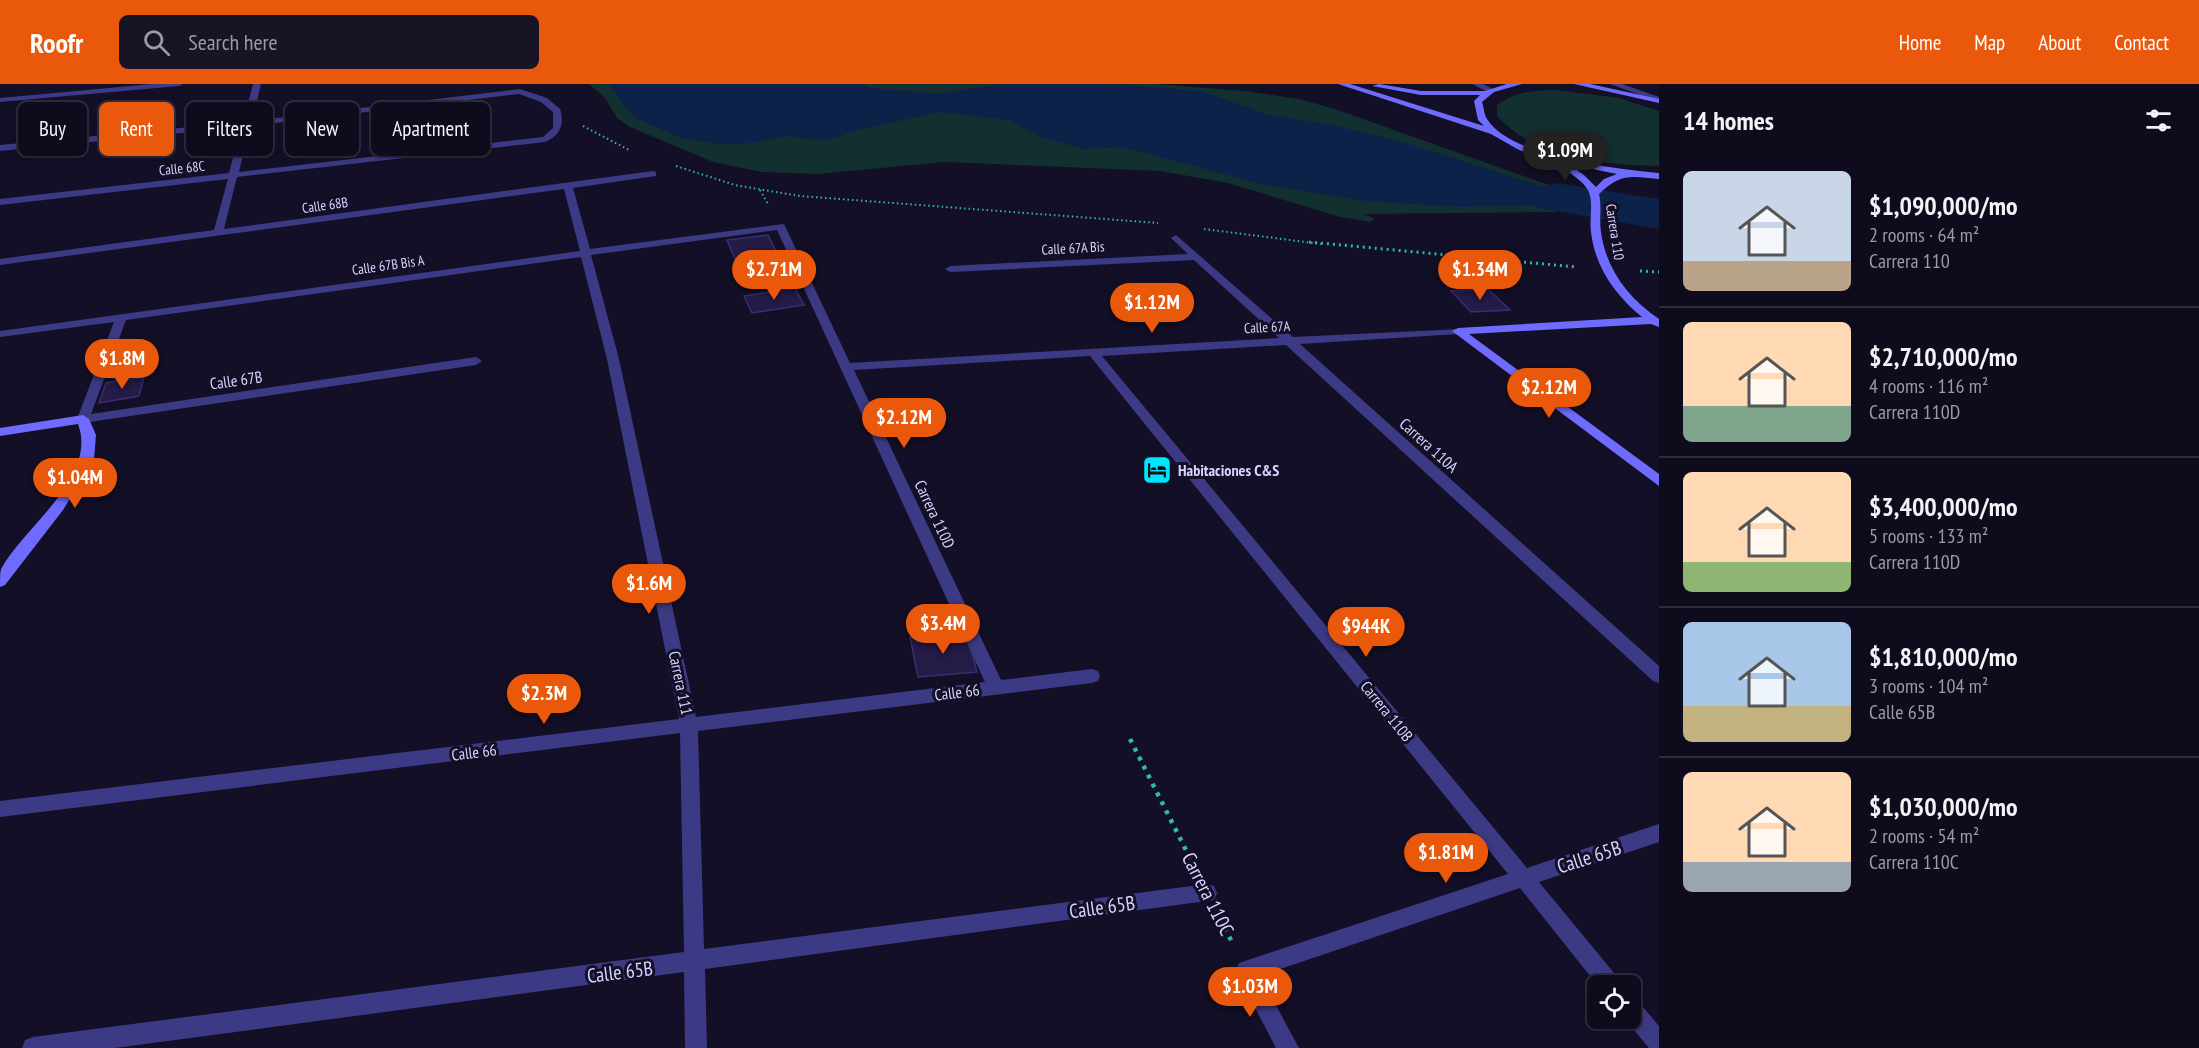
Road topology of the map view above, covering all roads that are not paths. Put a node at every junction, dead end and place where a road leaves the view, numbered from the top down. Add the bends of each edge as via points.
1 (179, 84) edge
2 (257, 84) edge
3 (1342, 84) edge
4 (1367, 84) edge
5 (1476, 84) edge
6 (1518, 84) edge
7 (1578, 84) edge
8 (1614, 84) edge
9 (1488, 92) junction
10 (0, 100) edge
11 (1659, 101) edge
12 (252, 102) edge
13 (273, 121) edge
14 (186, 130) edge
15 (1497, 133) junction
16 (0, 148) edge
17 (238, 156) edge
18 (1550, 158) junction
19 (653, 174) dead end
20 (1625, 174) junction
21 (233, 176) junction
22 (1659, 176) edge
23 (568, 185) junction
24 (1594, 194) junction
25 (0, 202) edge
26 (780, 226) joint
27 (218, 233) junction
28 (1176, 238) dead end
29 (587, 253) junction
30 (1197, 257) junction
31 (0, 262) edge
32 (950, 268) dead end
33 (121, 318) junction
34 (1655, 322) edge
35 (1458, 331) junction
36 (0, 334) edge
37 (1289, 341) junction
38 (1093, 352) junction
39 (476, 361) dead end
40 (848, 367) junction
41 (83, 419) junction
42 (0, 432) edge
43 (1659, 481) edge
44 (0, 581) edge
45 (1092, 676) dead end
46 (1659, 676) edge
47 (996, 687) junction
48 (689, 725) junction
49 (0, 809) edge
50 (1659, 834) edge
51 (1524, 878) junction
52 (1207, 893) road end
53 (695, 962) junction
54 (1603, 975) edge
55 (1641, 1022) edge
56 (1659, 1043) edge
57 (33, 1048) edge
58 (696, 1048) edge
59 (1288, 1048) edge

1 - 10 street
2 - 12 street
3 - 15 street
4 - 9 street via 1421,93
5 - 9 street
6 - 9 street
7 - 11 street
8 - 11 street
9 - 15 street via 1478,101 1477,111
13 - 21 street, Calle 68C via 520,91 544,100 557,111 559,126 545,139
14 - 16 street
15 - 18 street
17 - 21 street
18 - 20 street
18 - 24 street, Carrera 110 via 1576,174
19 - 23 street, Calle 68B
20 - 22 street
20 - 24 street, Carrera 110 via 1607,181
21 - 25 street, Calle 68C
21 - 27 street
23 - 27 street, Calle 68B
23 - 29 street, Carrera 111
24 - 34 street, Carrera 110 via 1600,256 1625,298
26 - 29 street, Calle 67B Bis A
26 - 40 street, Carrera 110D
27 - 31 street, Calle 68B
28 - 30 street, Carrera 110A
29 - 33 street, Calle 67B Bis A
29 - 48 street, Carrera 111 via 613,359
30 - 32 street, Calle 67A Bis
30 - 37 street, Carrera 110A
33 - 36 street, Calle 67B Bis A
33 - 41 street
34 - 35 street, Calle 67A
35 - 37 street, Calle 67A
35 - 43 street
37 - 38 street, Calle 67A
37 - 46 street, Carrera 110A
38 - 40 street, Calle 67A
38 - 51 street, Carrera 110B
39 - 41 street, Calle 67B
40 - 47 street, Carrera 110D
41 - 42 street, Calle 67B
41 - 44 street via 89,435 87,460 58,507
45 - 47 street, Calle 66
47 - 48 street, Calle 66
48 - 49 street, Calle 66
48 - 53 street, Carrera 111
50 - 51 street, Calle 65B
51 - 54 street, Carrera 110B
51 - 59 street, Calle 65B via 1246,970
52 - 53 street, Calle 65B
53 - 57 street, Calle 65B
53 - 58 street, Carrera 111
55 - 56 street

